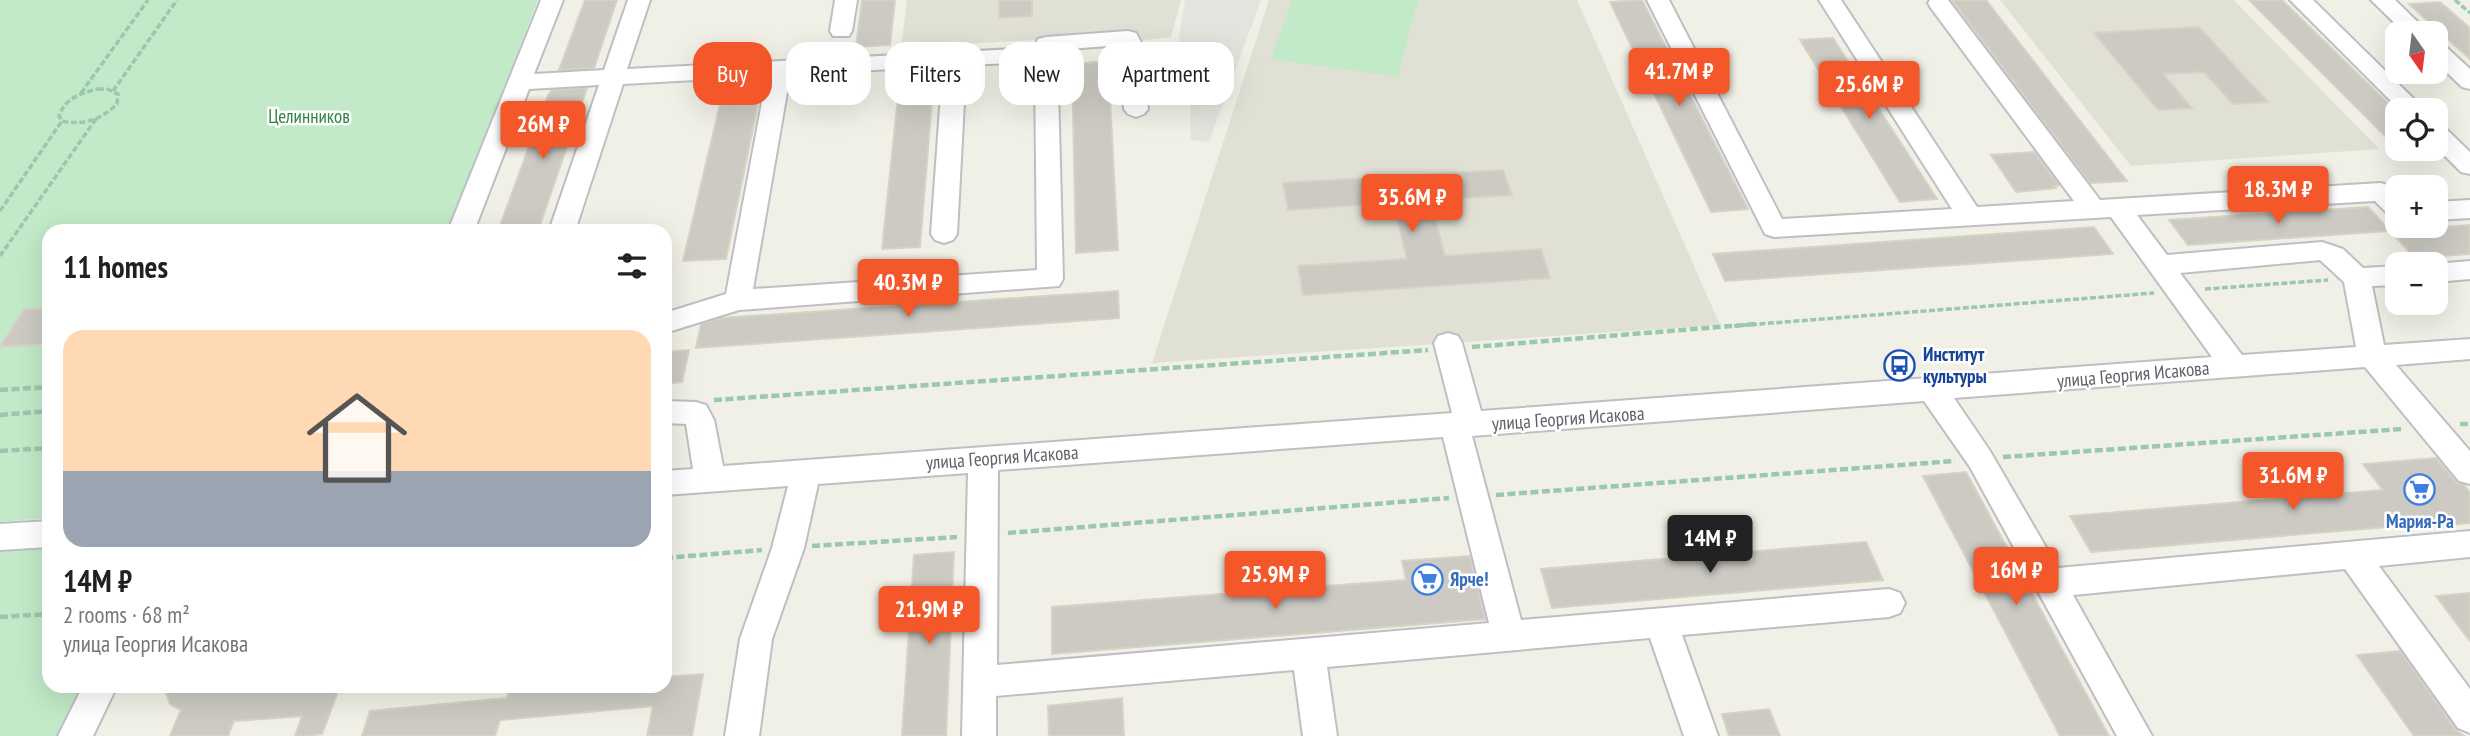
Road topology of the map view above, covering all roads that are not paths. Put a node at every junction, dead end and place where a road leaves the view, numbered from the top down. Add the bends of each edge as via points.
1 (552, 0) edge
2 (639, 0) edge
3 (846, 0) edge
4 (1658, 0) edge
5 (1830, 0) edge
6 (1914, 0) edge
7 (2301, 0) edge
8 (2382, 0) edge
9 (1937, 2) edge
10 (2405, 21) edge
11 (841, 31) dead end
12 (1073, 42) edge
13 (2448, 61) edge
14 (885, 63) edge
15 (780, 68) junction
16 (613, 76) junction
17 (520, 82) junction
18 (2470, 82) edge
19 (2401, 98) edge
20 (952, 105) edge
21 (1047, 105) edge
22 (1136, 109) dead end
23 (2448, 145) edge
24 (2470, 166) edge
25 (2385, 196) edge
26 (2106, 209) junction
27 (2470, 209) edge
28 (2448, 210) edge
29 (1969, 215) junction
30 (464, 224) edge
31 (564, 224) edge
32 (944, 234) dead end
33 (2160, 265) junction
34 (2470, 270) edge
35 (2448, 272) edge
36 (2385, 276) edge
37 (2357, 278) junction
38 (738, 300) junction
39 (672, 321) edge
40 (1449, 346) road end
41 (2470, 349) edge
42 (2372, 356) junction
43 (2234, 366) junction
44 (1933, 391) junction
45 (672, 412) edge
46 (1463, 426) junction
47 (983, 458) junction
48 (2470, 472) edge
49 (806, 473) junction
50 (710, 480) junction
51 (672, 483) edge
52 (42, 534) edge
53 (0, 537) edge
54 (2470, 544) edge
55 (2353, 555) junction
56 (2050, 583) junction
57 (1889, 603) dead end
58 (1661, 623) junction
59 (1509, 636) junction
60 (1308, 652) junction
61 (981, 682) junction
62 (96, 693) edge
63 (2470, 717) edge
64 (75, 736) edge
65 (742, 736) edge
66 (979, 736) edge
67 (1320, 736) edge
68 (1701, 736) edge
69 (2135, 736) edge

1 - 17 street
2 - 16 street
3 - 11 street
4 - 29 street via 1774,228
5 - 29 street
6 - 9 street
7 - 19 street
8 - 10 street
9 - 26 street
12 - 22 street via 1128,38
13 - 18 street
14 - 15 street
15 - 16 street
15 - 38 street
16 - 17 street
16 - 31 street
17 - 30 street
20 - 32 street
21 - 38 street via 1049,278
23 - 24 street
25 - 26 street via 2381,192
26 - 29 street
26 - 33 street
27 - 28 street
33 - 37 street via 2322,251
33 - 43 street
34 - 35 street
36 - 37 street
37 - 42 street
38 - 39 street
40 - 46 street
41 - 42 street, улица Георгия Исакова
42 - 43 street, улица Георгия Исакова
42 - 48 street
43 - 44 street, улица Георгия Исакова
44 - 46 street, улица Георгия Исакова
44 - 56 street via 1980,459
45 - 50 street via 696,413 700,420
46 - 47 street, улица Георгия Исакова
46 - 59 street via 1473,496
47 - 49 street, улица Георгия Исакова
47 - 61 street
49 - 50 street, улица Георгия Исакова
49 - 65 street via 788,548 756,639
50 - 51 street, улица Георгия Исакова
52 - 53 street
54 - 55 street
55 - 56 street
55 - 63 street
56 - 69 street
57 - 58 street
58 - 59 street
58 - 68 street
59 - 60 street
60 - 61 street
60 - 67 street
61 - 66 street
62 - 64 street

